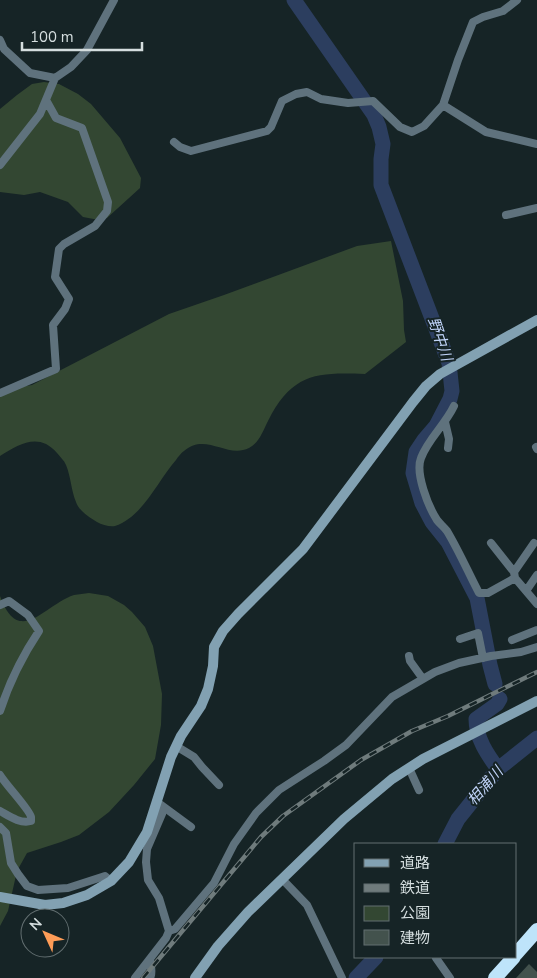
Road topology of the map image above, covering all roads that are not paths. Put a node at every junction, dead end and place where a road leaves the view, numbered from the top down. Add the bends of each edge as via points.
1 (114, 0) edge
2 (517, 0) edge
3 (0, 40) edge
4 (55, 78) junction
5 (46, 100) junction
6 (443, 105) junction
7 (174, 142) dead end
8 (537, 144) edge
9 (0, 165) edge
10 (537, 208) edge
11 (506, 215) dead end
12 (537, 320) edge
13 (0, 393) edge
14 (454, 406) dead end
15 (445, 422) junction
16 (448, 448) dead end
17 (523, 543) dead end
18 (491, 544) dead end
19 (514, 575) junction
20 (537, 576) edge
21 (526, 591) junction
22 (537, 604) edge
23 (0, 605) edge
24 (537, 630) edge
25 (460, 640) dead end
26 (512, 640) dead end
27 (537, 647) edge
28 (409, 656) dead end
29 (483, 658) junction
30 (423, 679) junction
31 (537, 701) edge
32 (0, 711) edge
33 (176, 746) junction
34 (409, 768) junction
35 (0, 775) edge
36 (219, 785) dead end
37 (419, 790) dead end
38 (156, 806) junction
39 (0, 811) edge
40 (0, 827) edge
41 (191, 828) dead end
42 (282, 879) junction
43 (111, 881) junction
44 (0, 897) edge
45 (537, 930) edge
46 (169, 931) junction
47 (517, 954) edge
48 (436, 958) dead end
49 (513, 958) edge
50 (150, 960) junction
51 (134, 978) edge
52 (150, 978) edge
53 (195, 978) edge
54 (342, 978) edge
55 (450, 978) edge
56 (495, 978) edge

1 - 4 street via 87,50 71,68
2 - 6 street via 503,11 473,22
3 - 4 street via 4,49 30,73
4 - 5 street
5 - 9 street via 40,114
5 - 13 street via 56,118 82,128 108,202 107,211 95,226 59,249 55,277 69,299 53,324 56,369
6 - 7 street via 424,126 412,132 400,127 373,101 348,103 321,99 307,92 282,101 272,127 267,131 191,151
6 - 8 street via 486,132
10 - 11 street
12 - 33 street via 440,374 426,386 303,549 223,631 214,647 208,689
14 - 15 street
15 - 16 street
15 - 19 street via 420,460 425,494 479,593 488,593
17 - 19 street via 532,545
18 - 19 street
19 - 21 street
20 - 21 street
21 - 22 street
23 - 32 street via 9,601 28,615 40,630 25,654
24 - 26 street
25 - 29 street via 478,633
27 - 29 street
28 - 30 street
29 - 30 street via 458,663
30 - 46 street via 392,697 346,745 278,790 256,813 234,844 214,883
31 - 34 street
33 - 36 street via 194,756
33 - 38 street
34 - 37 street
34 - 42 street via 366,799
35 - 39 street via 29,812 31,821 27,823
38 - 41 street
38 - 43 street via 147,832 129,862
38 - 46 street via 162,814 147,849 146,862 148,880 159,898
40 - 43 street via 6,833 12,863 27,886 38,890 68,888 105,876
42 - 53 street via 218,946
42 - 54 street via 307,906
43 - 44 street via 88,895 63,903 45,905
45 - 47 highway
46 - 50 street
48 - 55 street
49 - 56 highway
50 - 51 street
50 - 52 street

